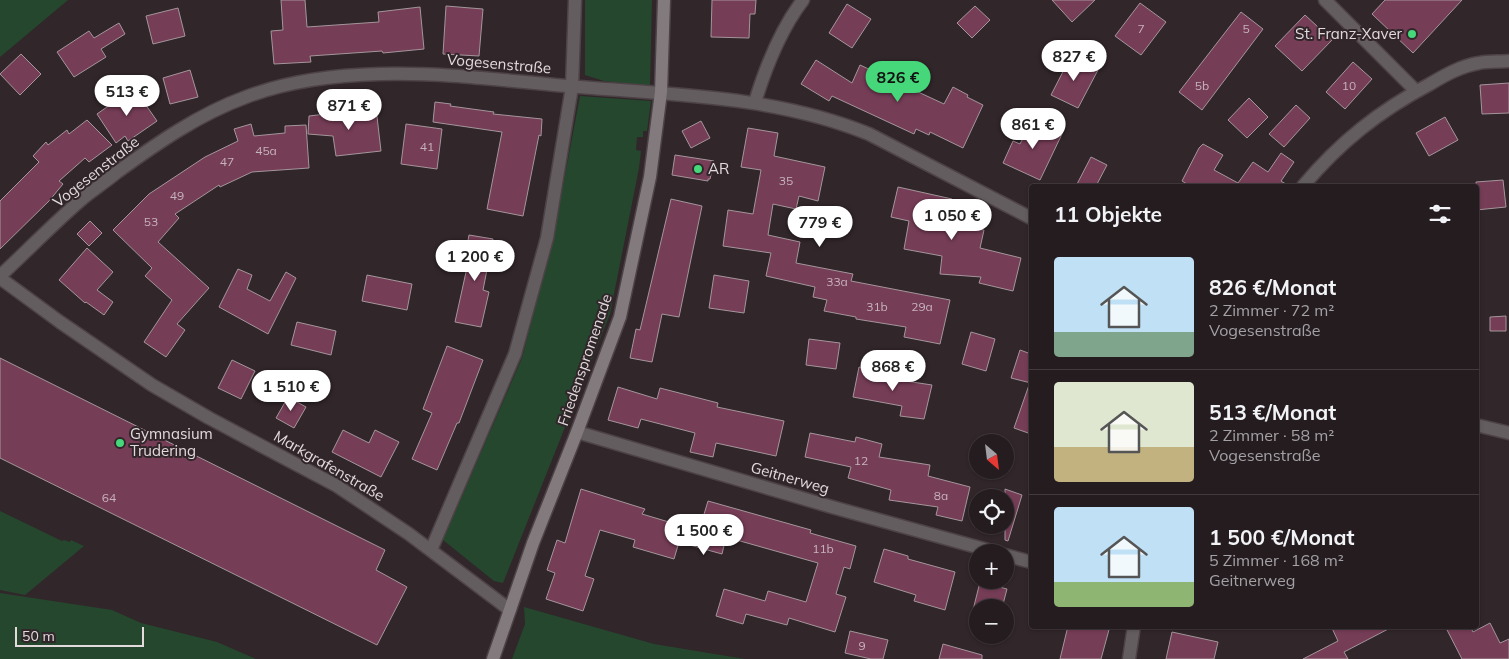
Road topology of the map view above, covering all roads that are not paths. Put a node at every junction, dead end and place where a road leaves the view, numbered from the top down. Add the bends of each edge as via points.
1 (575, 0) edge
2 (664, 0) edge
3 (803, 0) edge
4 (1325, 0) edge
5 (1509, 61) edge
6 (572, 86) junction
7 (1416, 91) junction
8 (661, 92) junction
9 (755, 102) junction
10 (1305, 184) edge
11 (1029, 217) edge
12 (0, 277) edge
13 (1479, 426) edge
14 (577, 432) junction
15 (1509, 433) edge
16 (969, 545) edge
17 (431, 550) junction
18 (1014, 557) edge
19 (1029, 561) edge
20 (510, 610) junction
21 (1134, 629) edge
22 (493, 659) edge
23 (1129, 659) edge

1 - 6 street
2 - 8 street, Friedenspromenade
3 - 9 street via 774,50
4 - 7 street
5 - 7 street via 1478,63 1450,72
6 - 8 street, Vogesenstraße
6 - 12 street, Vogesenstraße via 440,75 380,74 322,78 245,97 176,132 130,163 82,199
6 - 17 street via 548,238 515,354
7 - 10 street via 1348,139
8 - 9 street, Vogesenstraße
8 - 14 street, Friedenspromenade via 649,185 620,317
9 - 11 street, Vogesenstraße via 842,122
12 - 17 street, Markgrafenstraße via 152,385 337,486
13 - 15 street
14 - 16 street, Geitnerweg
14 - 20 street, Friedenspromenade
17 - 20 street, Markgrafenstraße
18 - 19 street
20 - 22 street, Friedenspromenade
21 - 23 street

